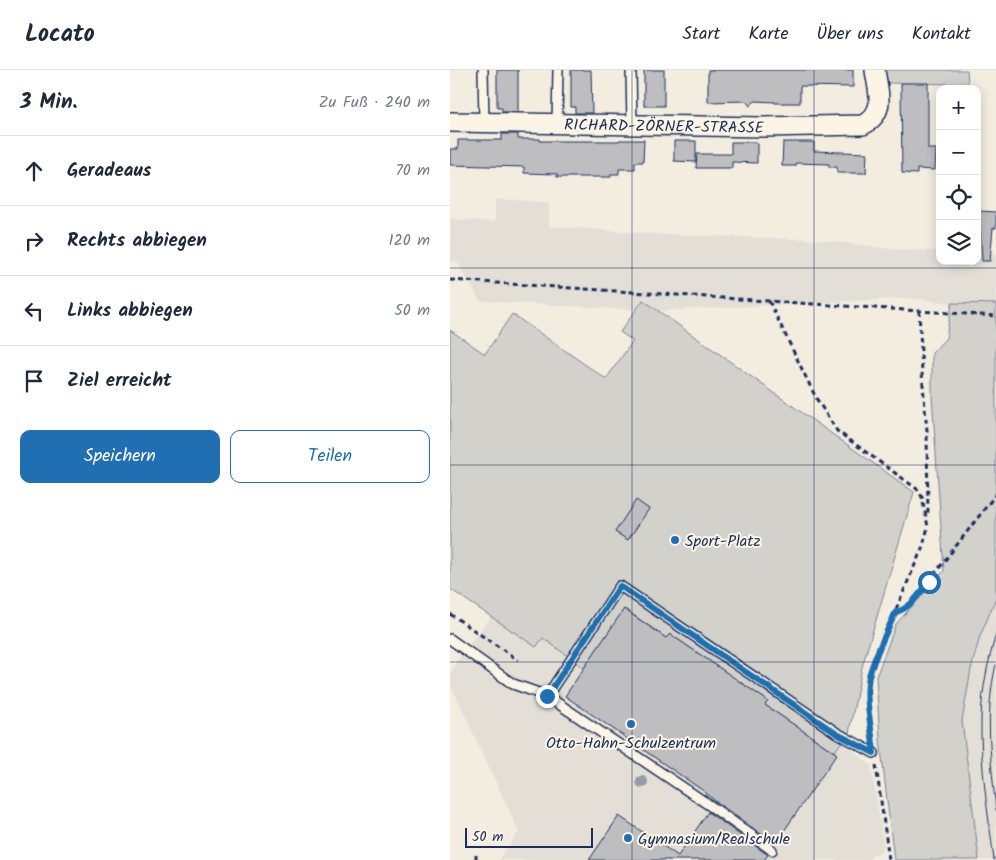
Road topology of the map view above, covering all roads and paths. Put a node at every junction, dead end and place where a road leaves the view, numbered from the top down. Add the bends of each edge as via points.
1 (484, 70) edge
2 (558, 70) edge
3 (631, 70) edge
4 (875, 70) edge
5 (450, 122) edge
6 (484, 122) junction
7 (557, 124) junction
8 (632, 125) junction
9 (450, 280) edge
10 (769, 300) junction
11 (919, 310) junction
12 (996, 316) edge
13 (996, 494) edge
14 (928, 526) junction
15 (896, 612) junction
16 (450, 614) edge
17 (450, 639) edge
18 (518, 660) dead end
19 (547, 696) junction
20 (874, 753) junction
21 (772, 850) dead end
22 (476, 852) dead end
23 (476, 860) edge
24 (889, 860) edge

1 - 6 lane
2 - 7 lane
3 - 8 lane
4 - 8 street, RICHARD-ZÖRNER-STRASSE via 880,106 874,116 863,124 763,127
5 - 6 street, RICHARD-ZÖRNER-STRASSE
6 - 7 street, RICHARD-ZÖRNER-STRASSE
7 - 8 street, RICHARD-ZÖRNER-STRASSE
9 - 10 path
10 - 11 path
10 - 14 path via 816,398 837,431 917,490 922,497
11 - 12 path
11 - 14 path via 927,431
13 - 15 path via 913,602
14 - 15 path
15 - 20 path via 869,678 868,704
16 - 18 path
17 - 19 lane via 513,684
19 - 20 lane via 620,586 837,734
19 - 21 lane
20 - 24 path
22 - 23 path

